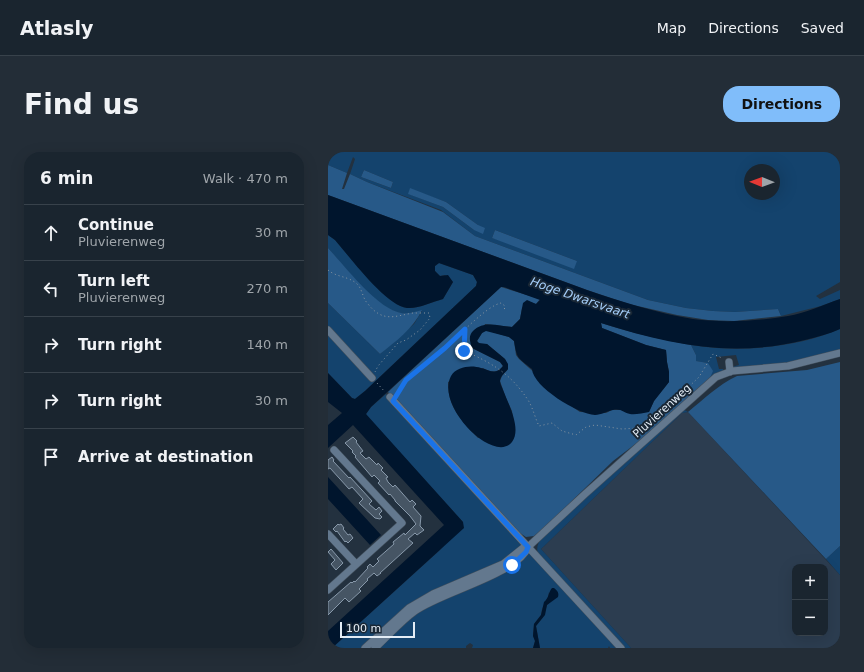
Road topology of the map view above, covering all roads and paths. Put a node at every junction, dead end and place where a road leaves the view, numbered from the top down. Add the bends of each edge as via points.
1 (328, 270) edge
2 (504, 311) dead end
3 (465, 329) junction
4 (328, 330) edge
5 (840, 353) edge
6 (725, 360) joint
7 (730, 372) junction
8 (372, 378) junction
9 (391, 399) junction
10 (334, 450) dead end
11 (328, 534) edge
12 (528, 547) junction
13 (356, 564) junction
14 (328, 590) edge
15 (366, 648) edge
16 (375, 648) edge
17 (621, 648) edge

1 - 8 path via 356,283 368,305 388,318 412,313 429,313 430,318 420,330 398,343 378,366
2 - 3 path via 505,306 498,304
3 - 6 path via 464,351 506,374 529,401 539,426 552,423 562,431 576,435 586,427 595,425 622,429 639,428 652,422 699,378 713,354
3 - 9 path via 406,380
4 - 8 street
5 - 7 street, Pluvierenweg via 788,366
6 - 7 street
7 - 12 street, Pluvierenweg via 716,377
8 - 9 path
9 - 12 street
10 - 13 street via 402,522
11 - 13 street
12 - 15 street, Pluvierenweg via 503,564 433,594 409,608
12 - 16 street, Pluvierenweg via 526,552 505,569 416,610
12 - 17 street
13 - 14 street

